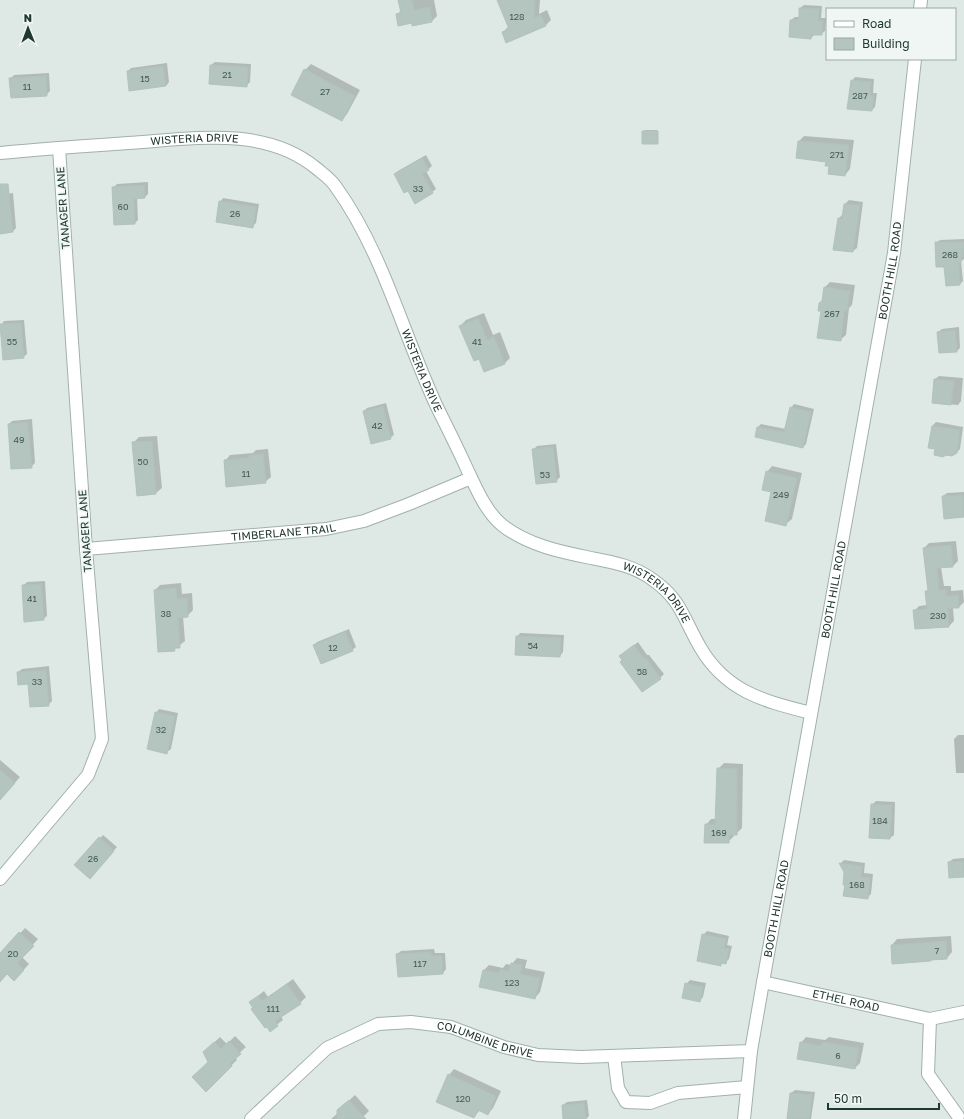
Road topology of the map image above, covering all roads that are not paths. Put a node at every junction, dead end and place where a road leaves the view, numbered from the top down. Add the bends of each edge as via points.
1 (915, 60) edge
2 (60, 148) junction
3 (0, 153) edge
4 (472, 478) junction
5 (86, 549) junction
6 (811, 713) junction
7 (0, 879) edge
8 (763, 982) junction
9 (964, 1012) edge
10 (930, 1018) junction
11 (751, 1050) junction
12 (614, 1056) junction
13 (748, 1087) junction
14 (958, 1116) dead end
15 (251, 1119) edge
16 (744, 1119) edge

1 - 6 street, BOOTH HILL ROAD via 894,253
2 - 3 street, WISTERIA DRIVE
2 - 4 street, WISTERIA DRIVE via 231,137 260,141 288,150 312,164 334,183 379,262 432,395
2 - 5 street, TANAGER LANE
4 - 5 street, TIMBERLANE TRAIL via 364,520 326,529
4 - 6 street, WISTERIA DRIVE via 486,506 501,525 528,541 572,554 622,564 652,578 670,593 684,613 699,646 720,674 739,689 772,703
5 - 7 street, TANAGER LANE via 102,739 88,775
6 - 8 street, BOOTH HILL ROAD
8 - 10 street, ETHEL ROAD
8 - 11 street, BOOTH HILL ROAD
9 - 10 street
10 - 14 street via 928,1074
11 - 12 street, COLUMBINE DRIVE
11 - 13 street, BOOTH HILL ROAD
12 - 13 street via 618,1088 626,1102 650,1103 678,1093
12 - 15 street, COLUMBINE DRIVE via 538,1055 504,1047 451,1027 410,1022 378,1024 327,1048
13 - 16 street, BOOTH HILL ROAD

